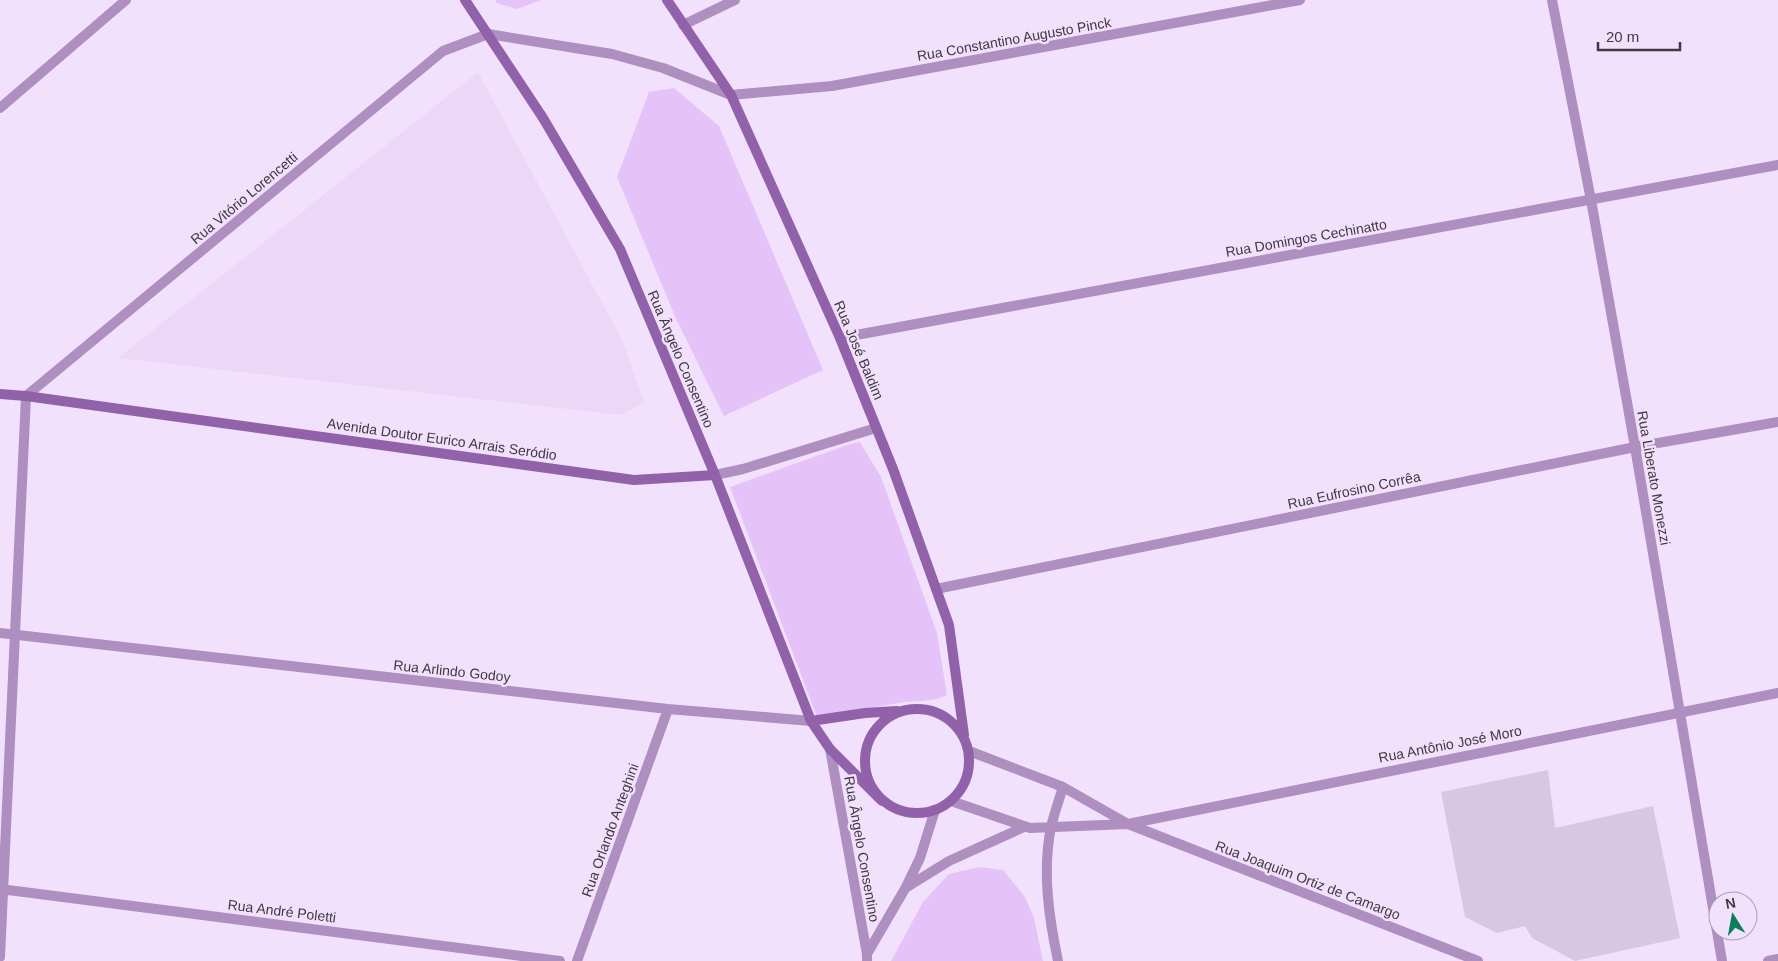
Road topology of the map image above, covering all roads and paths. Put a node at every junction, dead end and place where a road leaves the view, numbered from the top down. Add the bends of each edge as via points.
1 (126, 0) edge
2 (465, 0) edge
3 (667, 0) edge
4 (735, 0) edge
5 (1300, 0) edge
6 (1552, 0) edge
7 (683, 25) junction
8 (488, 34) junction
9 (731, 95) junction
10 (0, 108) edge
11 (1778, 165) edge
12 (1592, 200) junction
13 (840, 338) junction
14 (0, 394) edge
15 (26, 396) junction
16 (1778, 422) edge
17 (876, 428) junction
18 (1635, 447) junction
19 (715, 475) junction
20 (936, 589) junction
21 (0, 633) edge
22 (16, 635) junction
23 (1778, 693) edge
24 (668, 709) junction
25 (901, 711) junction
26 (1680, 712) junction
27 (811, 721) junction
28 (964, 735) junction
29 (830, 749) junction
30 (969, 751) junction
31 (1063, 787) junction
32 (882, 801) junction
33 (951, 801) junction
34 (936, 810) junction
35 (1128, 824) junction
36 (1024, 827) junction
37 (1051, 828) junction
38 (906, 887) junction
39 (2, 889) edge
40 (0, 957) edge
41 (867, 958) edge
42 (1778, 959) edge
43 (560, 961) edge
44 (577, 961) edge
45 (1058, 961) edge
46 (1478, 961) edge
47 (1722, 961) edge
48 (1768, 961) edge

1 - 10 street
2 - 8 street, Rua Ângelo Consentino
3 - 7 street, Rua José Baldim
4 - 7 street
5 - 9 street, Rua Constantino Augusto Pinck via 832,86
6 - 12 street, Rua Liberato Monezzi
7 - 9 street, Rua José Baldim
8 - 9 street via 612,54 663,68
8 - 15 street, Rua Vitório Lorencetti via 443,51
8 - 19 street, Rua Ângelo Consentino via 543,118 620,249
9 - 13 street, Rua José Baldim
11 - 12 street, Rua Domingos Cechinatto
12 - 13 street, Rua Domingos Cechinatto
12 - 18 street, Rua Liberato Monezzi
13 - 17 street, Rua José Baldim
14 - 15 street, Avenida Doutor Eurico Arrais Seródio
15 - 19 street, Avenida Doutor Eurico Arrais Seródio via 634,480
15 - 22 street
16 - 18 street, Rua Eufrosino Corrêa
17 - 19 street, Avenida Doutor Eurico Arrais Seródio
17 - 20 street, Rua José Baldim
18 - 20 street, Rua Eufrosino Corrêa
18 - 26 street, Rua Liberato Monezzi
19 - 27 street, Rua Ângelo Consentino
20 - 28 street, Rua José Baldim via 949,625
21 - 22 street, Rua Arlindo Godoy
22 - 24 street, Rua Arlindo Godoy
22 - 39 street
23 - 26 street, Rua Antônio José Moro
24 - 27 street, Rua Arlindo Godoy
24 - 44 street, Rua Orlando Anteghini
25 - 27 street, Rua Arlindo Godoy
25 - 28 street via 919,708 937,712 952,721
25 - 32 street via 884,720 872,733 865,751 865,769 871,786
26 - 35 street, Rua Antônio José Moro
26 - 47 street, Rua Liberato Monezzi
27 - 29 street, Rua Ângelo Consentino
28 - 30 street
29 - 32 street, Rua Ângelo Consentino
29 - 41 street, Rua Ângelo Consentino
30 - 31 street, Rua Joaquim Ortiz de Camargo
30 - 33 street via 968,779
31 - 35 street, Rua Joaquim Ortiz de Camargo
31 - 37 street
32 - 34 street via 908,813
33 - 34 street
33 - 36 street
34 - 38 street via 920,858
35 - 37 street, Rua Joaquim Ortiz de Camargo
35 - 46 street, Rua Joaquim Ortiz de Camargo
36 - 37 street, Rua Joaquim Ortiz de Camargo
36 - 38 street via 949,861
37 - 45 street via 1046,880
38 - 41 street
39 - 40 street
39 - 43 street, Rua André Poletti
42 - 48 street

